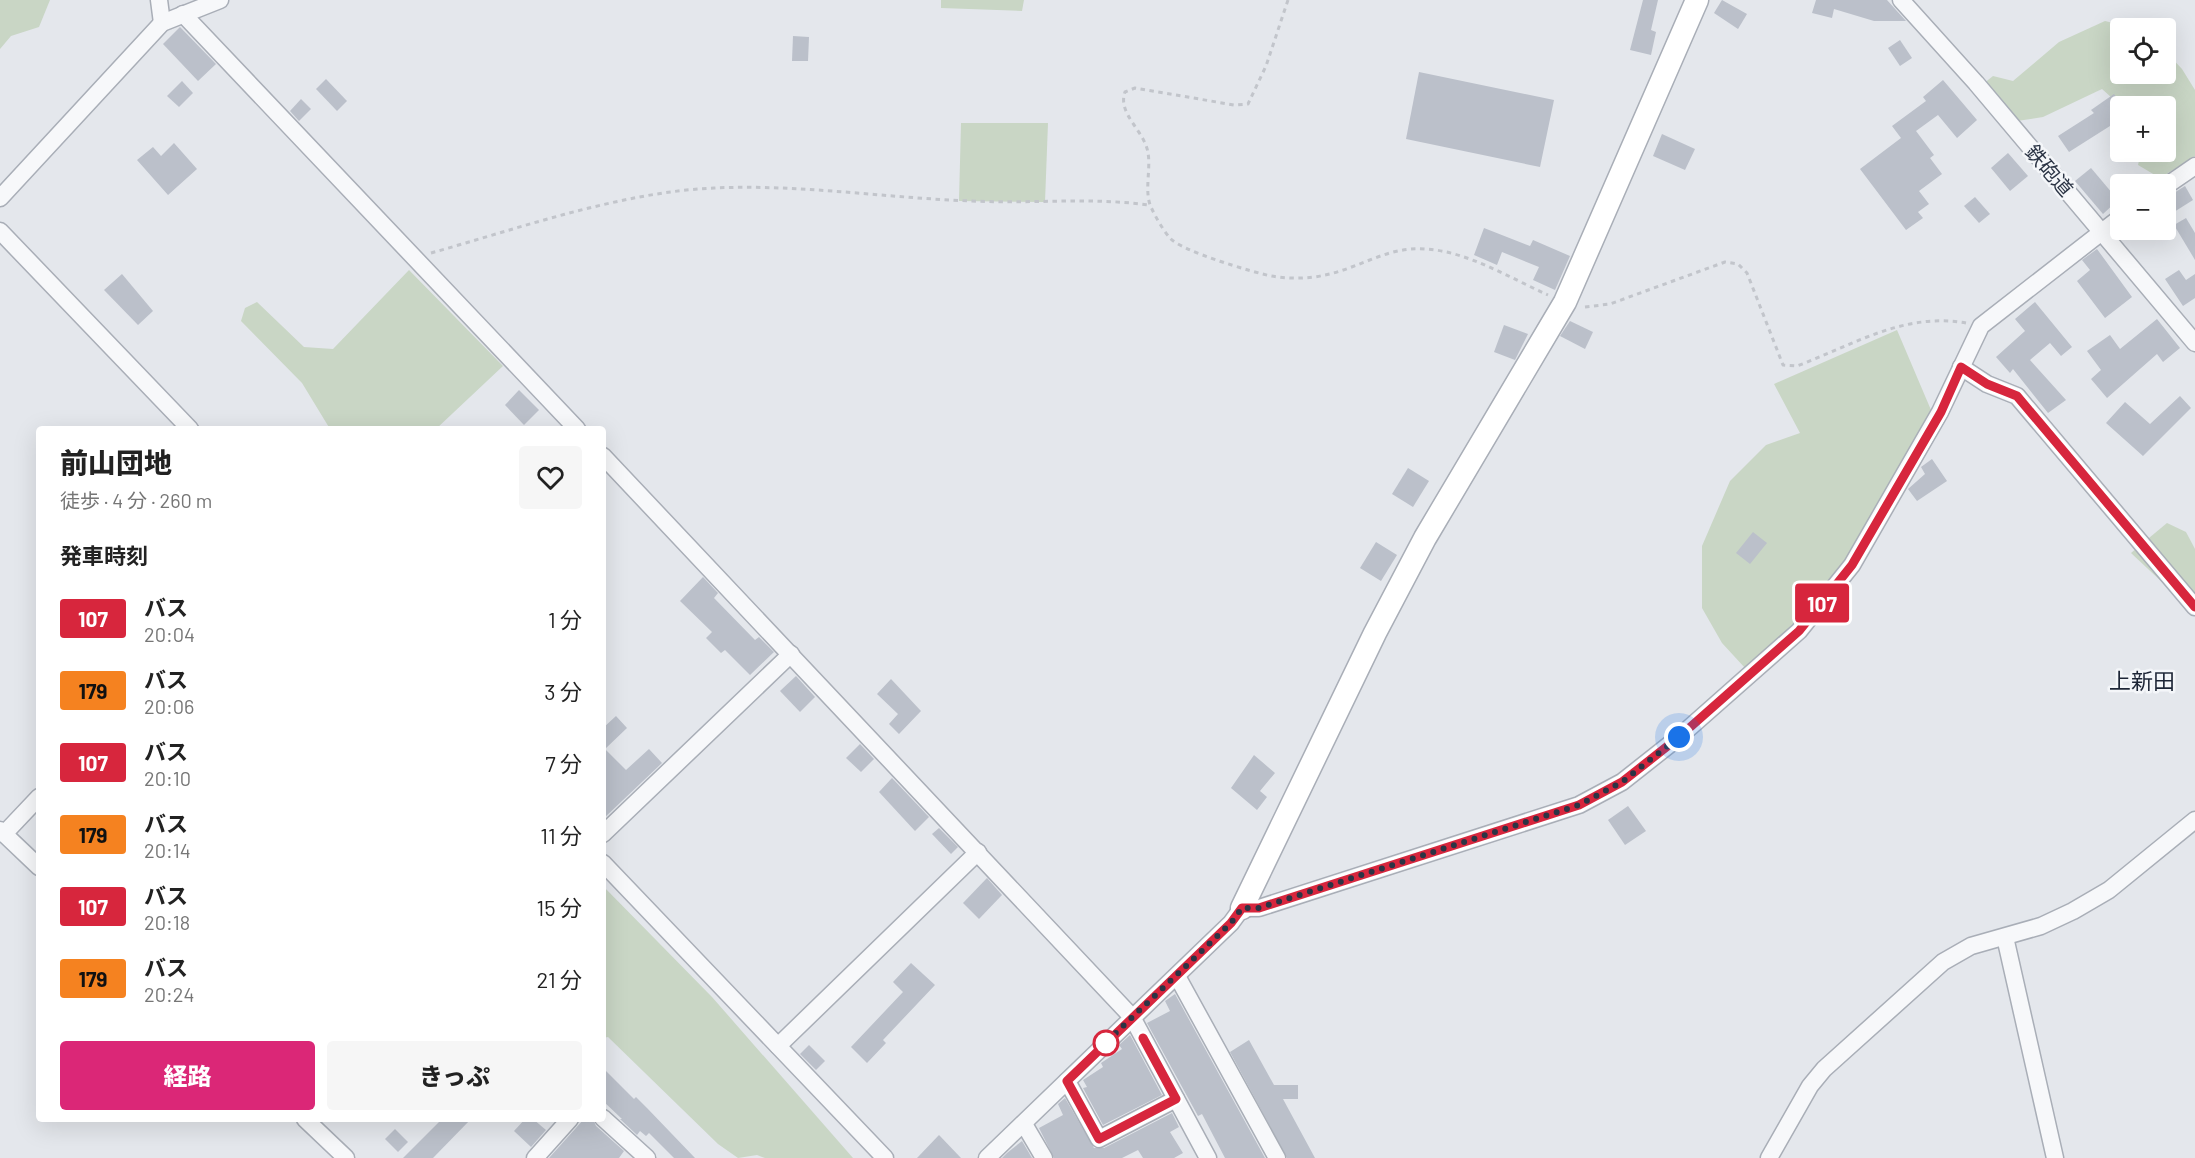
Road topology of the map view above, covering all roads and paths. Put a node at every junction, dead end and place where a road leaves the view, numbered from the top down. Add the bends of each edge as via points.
1 (159, 0) edge
2 (220, 0) edge
3 (1288, 0) edge
4 (1697, 0) edge
5 (1901, 0) edge
6 (183, 14) junction
7 (162, 23) junction
8 (2195, 166) edge
9 (2176, 179) edge
10 (0, 198) edge
11 (1149, 205) junction
12 (2110, 225) edge
13 (0, 231) edge
14 (2102, 231) junction
15 (414, 257) junction
16 (1565, 302) junction
17 (1981, 326) junction
18 (2195, 343) edge
19 (1961, 367) junction
20 (187, 426) edge
21 (574, 426) edge
22 (606, 459) edge
23 (2195, 607) edge
24 (791, 654) junction
25 (36, 800) edge
26 (2195, 820) edge
27 (606, 831) edge
28 (2, 832) edge
29 (978, 852) junction
30 (36, 864) edge
31 (606, 866) edge
32 (1242, 908) junction
33 (2005, 937) junction
34 (1177, 976) junction
35 (1132, 1017) junction
36 (778, 1046) junction
37 (1067, 1081) junction
38 (1176, 1099) junction
39 (606, 1121) edge
40 (308, 1122) edge
41 (567, 1122) edge
42 (1024, 1124) junction
43 (642, 1156) edge
44 (346, 1158) edge
45 (535, 1158) edge
46 (885, 1158) edge
47 (987, 1158) edge
48 (1044, 1158) edge
49 (1208, 1158) edge
50 (1277, 1158) edge
51 (1769, 1158) edge
52 (2055, 1158) edge

1 - 7 street
2 - 6 street
3 - 11 path via 1266,66 1248,104 1135,88 1125,92 1124,108 1149,153
4 - 16 street
5 - 14 street, 鉄砲道
6 - 7 street
6 - 15 street
7 - 10 street
8 - 9 street
11 - 15 path via 1002,203 789,188 714,188 584,210
11 - 16 path via 1171,239 1192,251 1271,276 1324,276 1395,250 1425,249 1490,268
12 - 14 street
13 - 20 street
14 - 17 street
14 - 18 street, 鉄砲道
15 - 21 street
16 - 17 path via 1586,307 1610,304 1719,262 1733,262 1747,273 1782,365 1792,367 1902,324 1923,320
16 - 32 street via 1425,538
17 - 19 street
19 - 23 street via 1987,384 2017,396
19 - 32 street via 1941,412 1852,565 1799,631 1622,782 1579,805 1259,908
22 - 24 street
24 - 27 street
24 - 29 street
25 - 28 street
26 - 33 street via 2109,890 2073,911
28 - 30 street
29 - 35 street
29 - 36 street
31 - 36 street
32 - 34 street
33 - 51 street via 1971,946 1943,962 1824,1069
33 - 52 street
34 - 35 street
34 - 50 street
35 - 37 street
35 - 38 street
36 - 46 street
37 - 38 street via 1099,1139
37 - 42 street
38 - 49 street
39 - 43 street
40 - 44 street
41 - 45 street
42 - 47 street
42 - 48 street

